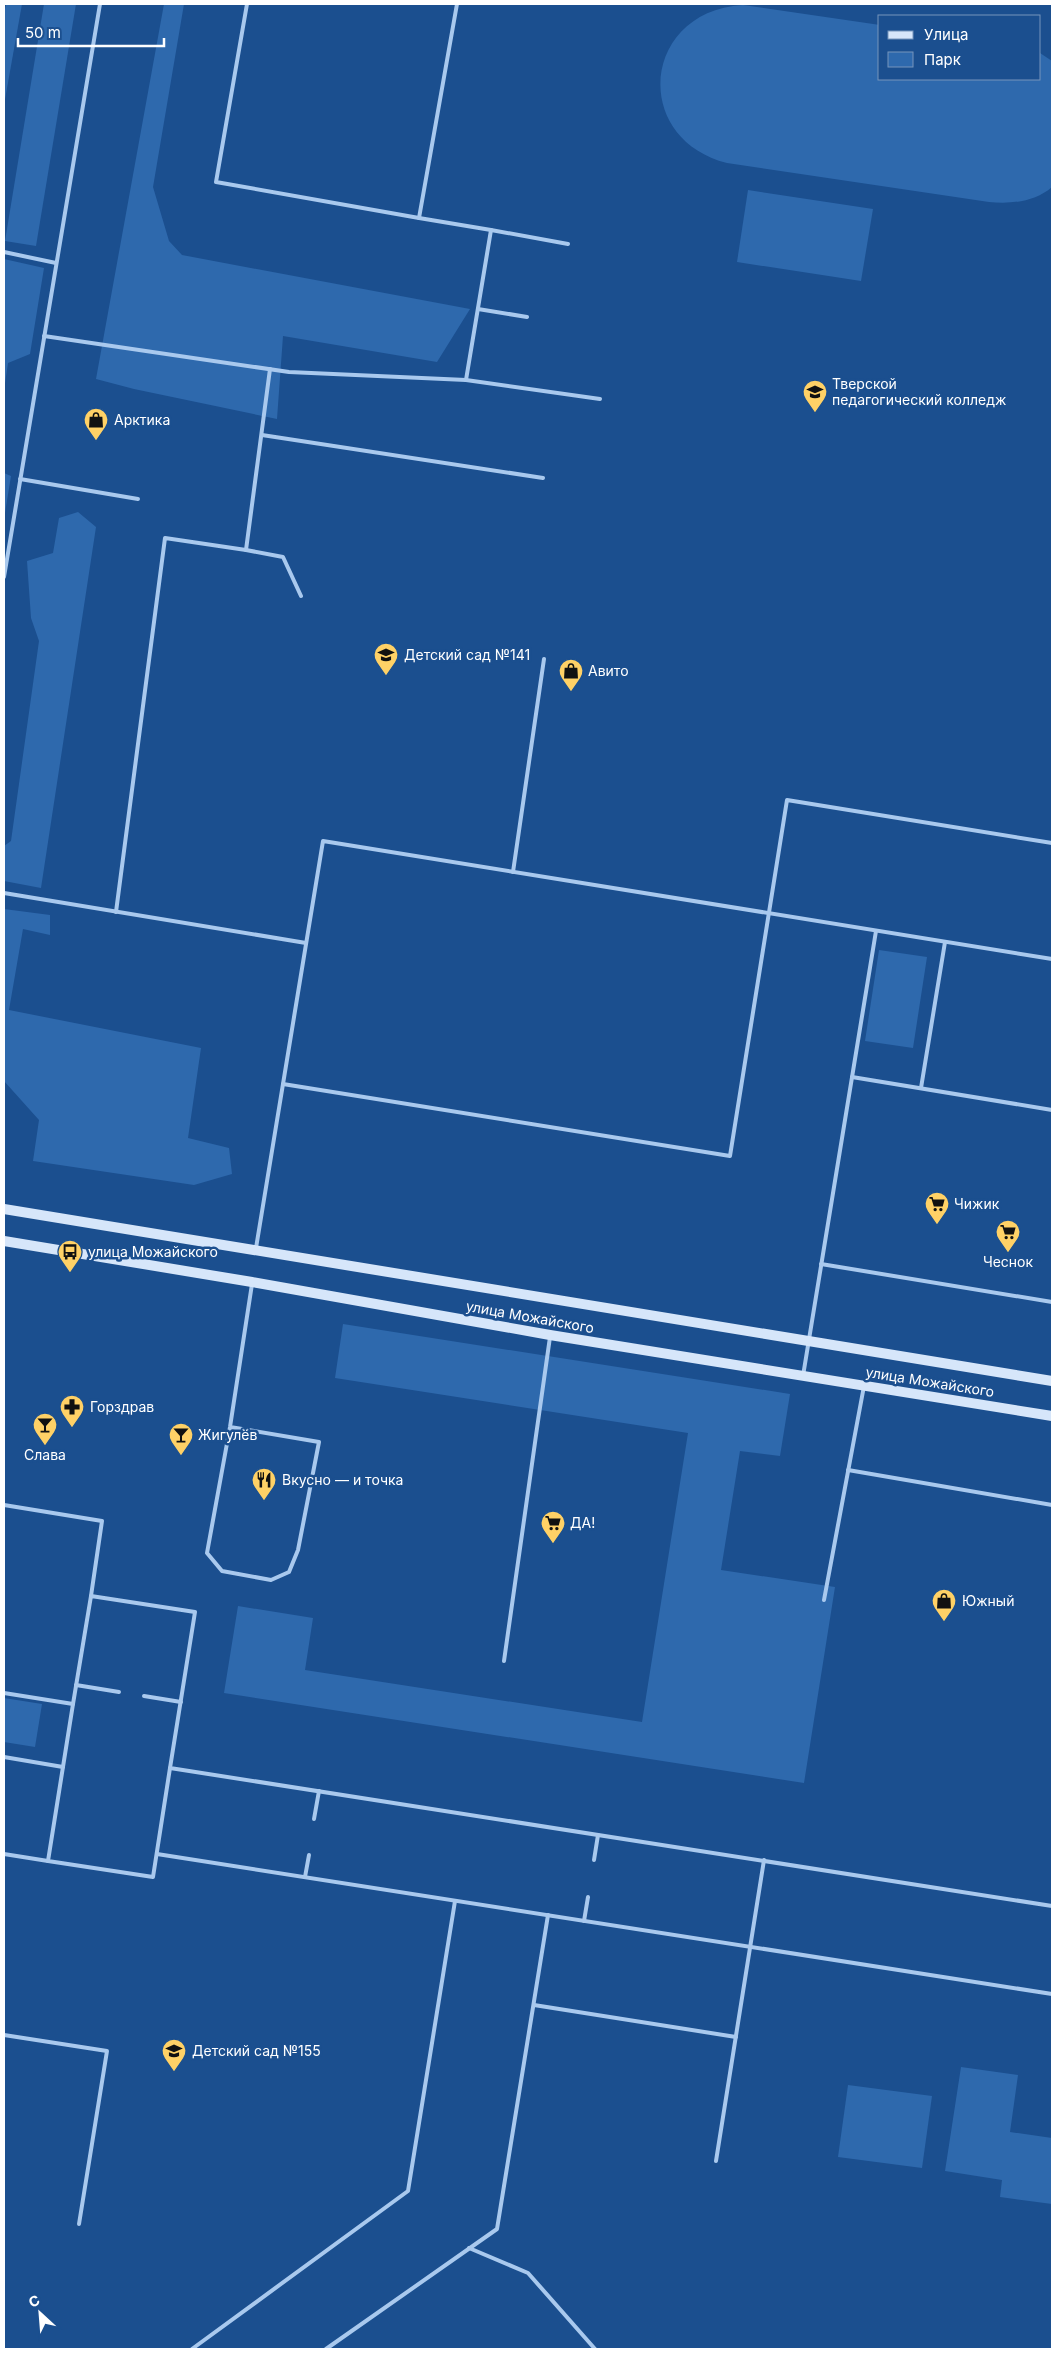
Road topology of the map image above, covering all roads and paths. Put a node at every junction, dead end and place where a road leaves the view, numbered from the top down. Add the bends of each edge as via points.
1 (100, 4) edge
2 (247, 4) edge
3 (457, 4) edge
4 (419, 218) junction
5 (491, 230) junction
6 (568, 244) dead end
7 (4, 252) edge
8 (56, 263) junction
9 (478, 309) junction
10 (527, 317) dead end
11 (44, 336) junction
12 (270, 369) junction
13 (466, 380) junction
14 (600, 399) dead end
15 (262, 435) junction
16 (544, 478) dead end
17 (20, 479) junction
18 (138, 499) dead end
19 (246, 550) junction
20 (4, 577) edge
21 (301, 596) dead end
22 (544, 659) dead end
23 (1052, 843) edge
24 (513, 872) junction
25 (4, 893) edge
26 (116, 912) junction
27 (769, 913) junction
28 (876, 931) junction
29 (945, 942) junction
30 (306, 943) junction
31 (1052, 959) edge
32 (852, 1077) junction
33 (283, 1084) junction
34 (920, 1088) junction
35 (1052, 1110) edge
36 (4, 1209) edge
37 (4, 1241) edge
38 (255, 1250) junction
39 (821, 1264) junction
40 (252, 1282) junction
41 (1052, 1302) edge
42 (550, 1335) junction
43 (808, 1341) junction
44 (803, 1376) junction
45 (1052, 1381) edge
46 (864, 1386) junction
47 (1052, 1416) edge
48 (230, 1427) junction
49 (848, 1470) junction
50 (4, 1505) edge
51 (1052, 1505) edge
52 (90, 1596) junction
53 (824, 1600) dead end
54 (504, 1661) dead end
55 (76, 1685) junction
56 (118, 1692) dead end
57 (4, 1693) edge
58 (144, 1696) dead end
59 (181, 1702) junction
60 (73, 1704) junction
61 (4, 1757) edge
62 (64, 1767) junction
63 (170, 1768) junction
64 (319, 1791) junction
65 (314, 1819) dead end
66 (598, 1835) junction
67 (4, 1854) edge
68 (157, 1854) junction
69 (309, 1854) dead end
70 (594, 1860) dead end
71 (764, 1860) junction
72 (48, 1861) junction
73 (305, 1877) junction
74 (588, 1897) dead end
75 (455, 1901) junction
76 (1052, 1906) edge
77 (548, 1916) junction
78 (584, 1921) junction
79 (750, 1947) junction
80 (1052, 1994) edge
81 (534, 2005) junction
82 (4, 2035) edge
83 (736, 2037) junction
84 (716, 2161) dead end
85 (79, 2224) dead end
86 (469, 2248) junction
87 (192, 2349) edge
88 (326, 2349) edge
89 (595, 2349) edge

1 - 8 lane
2 - 4 lane via 216,182
3 - 4 lane
4 - 5 lane
5 - 6 lane
5 - 9 lane
7 - 8 lane
8 - 11 lane
9 - 10 lane
9 - 13 lane
11 - 12 lane
11 - 17 lane
12 - 13 lane
12 - 15 lane
13 - 14 lane
15 - 16 lane
15 - 19 lane
17 - 18 lane
17 - 20 lane
19 - 21 lane via 282,557
19 - 26 lane via 165,538
22 - 24 lane
23 - 27 lane via 787,800
24 - 27 lane
24 - 30 lane via 322,841
25 - 26 lane
26 - 30 lane
27 - 28 lane
27 - 33 lane via 730,1156
28 - 29 lane
28 - 32 lane
29 - 31 lane
29 - 34 lane
30 - 33 lane
32 - 34 lane
32 - 39 lane
33 - 38 lane
34 - 35 lane
36 - 38 main road, улица Можайского
37 - 40 main road, улица Можайского
38 - 43 main road, улица Можайского
39 - 41 lane
39 - 43 lane
40 - 42 main road, улица Можайского
40 - 48 lane
42 - 44 main road, улица Можайского
42 - 54 lane
43 - 44 lane
43 - 45 main road, улица Можайского
44 - 46 main road, улица Можайского
46 - 47 main road, улица Можайского
46 - 49 lane
48 - 48 lane via 207,1553 222,1571 271,1580 289,1572 298,1550 319,1442
49 - 51 lane
49 - 53 lane
50 - 52 lane via 102,1521
52 - 55 lane
52 - 59 lane via 195,1612
55 - 56 lane
55 - 60 lane
57 - 60 lane
58 - 59 lane
59 - 63 lane
60 - 62 lane
61 - 62 lane
62 - 72 lane
63 - 64 lane
63 - 68 lane
64 - 65 lane
64 - 66 lane
66 - 70 lane
66 - 71 lane
67 - 72 lane
68 - 72 lane via 153,1877
68 - 73 lane
69 - 73 lane
71 - 76 lane
71 - 79 lane
73 - 75 lane
74 - 78 lane
75 - 77 lane
75 - 87 lane via 408,2191
77 - 78 lane
77 - 81 lane
78 - 79 lane
79 - 80 lane
79 - 83 lane
81 - 83 lane
81 - 86 lane via 497,2229
82 - 85 lane via 107,2051
83 - 84 lane
86 - 88 lane
86 - 89 lane via 528,2273

